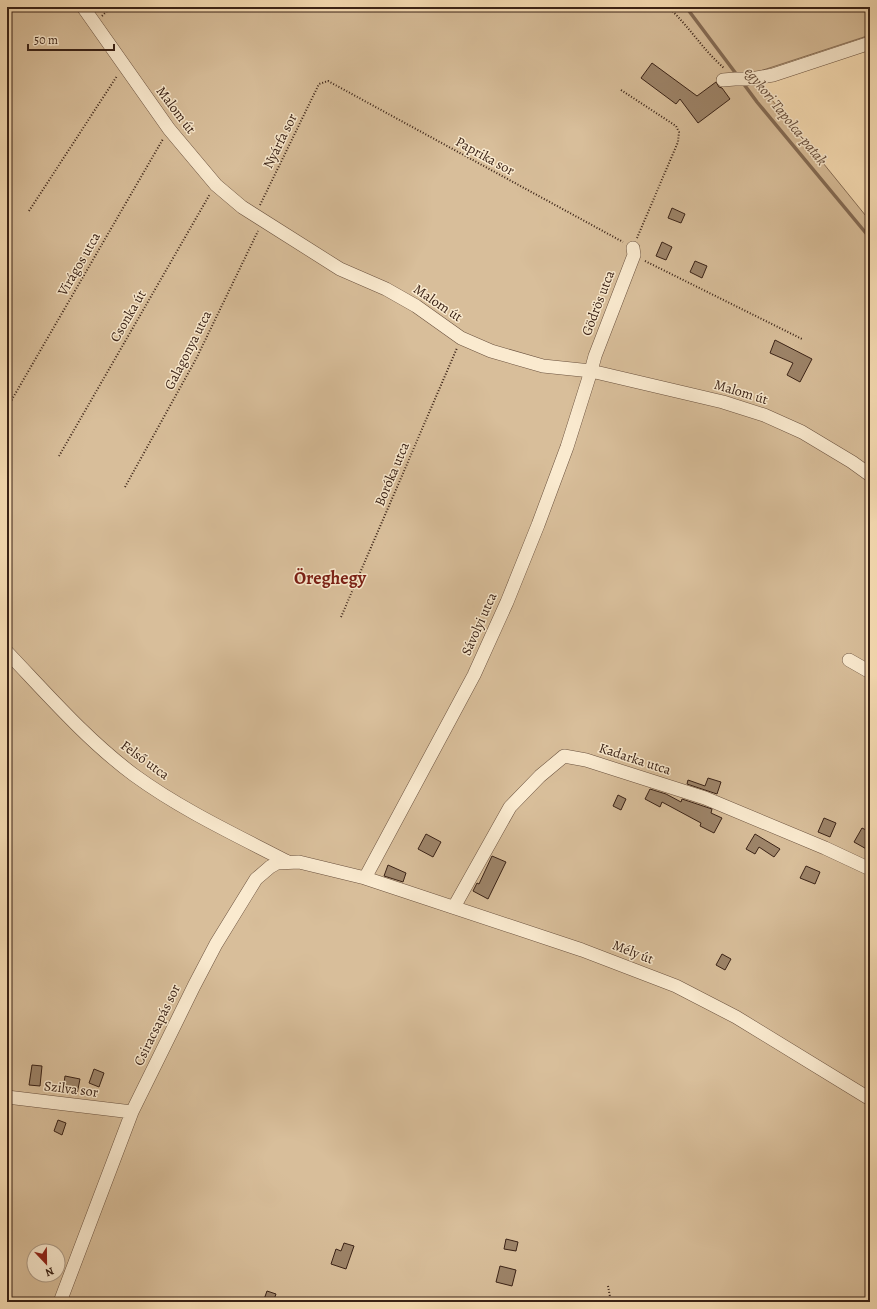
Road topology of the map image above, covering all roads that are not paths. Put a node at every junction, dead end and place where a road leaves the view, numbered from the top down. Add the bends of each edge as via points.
1 (82, 7) edge
2 (870, 43) edge
3 (736, 79) road end
4 (633, 252) road end
5 (591, 371) junction
6 (870, 475) edge
7 (7, 652) edge
8 (849, 660) dead end
9 (870, 672) edge
10 (288, 862) junction
11 (870, 869) edge
12 (365, 878) junction
13 (454, 907) junction
14 (7, 1097) edge
15 (870, 1099) edge
16 (132, 1112) junction
17 (60, 1302) edge

1 - 5 street, Malom út via 169,129 216,185 242,207 340,269 386,289 416,306 461,338 491,351 543,366
2 - 3 street via 773,76
4 - 5 street, Gödrös utca
5 - 6 street, Malom út via 722,402 764,415 802,432
5 - 12 street, Sávolyi utca via 567,447 498,622 474,675
7 - 10 street, Felső utca via 85,734 134,775 183,806
8 - 9 street
10 - 12 street, Csiracsapás sor via 313,864
10 - 16 street, Csiracsapás sor via 270,867 252,886 216,944
11 - 13 street, Kadarka utca via 705,798 586,760 564,756 510,807
12 - 13 street, Mély út
13 - 15 street, Mély út via 582,950 676,986 736,1017
14 - 16 street, Szilva sor
16 - 17 street, Csiracsapás sor

